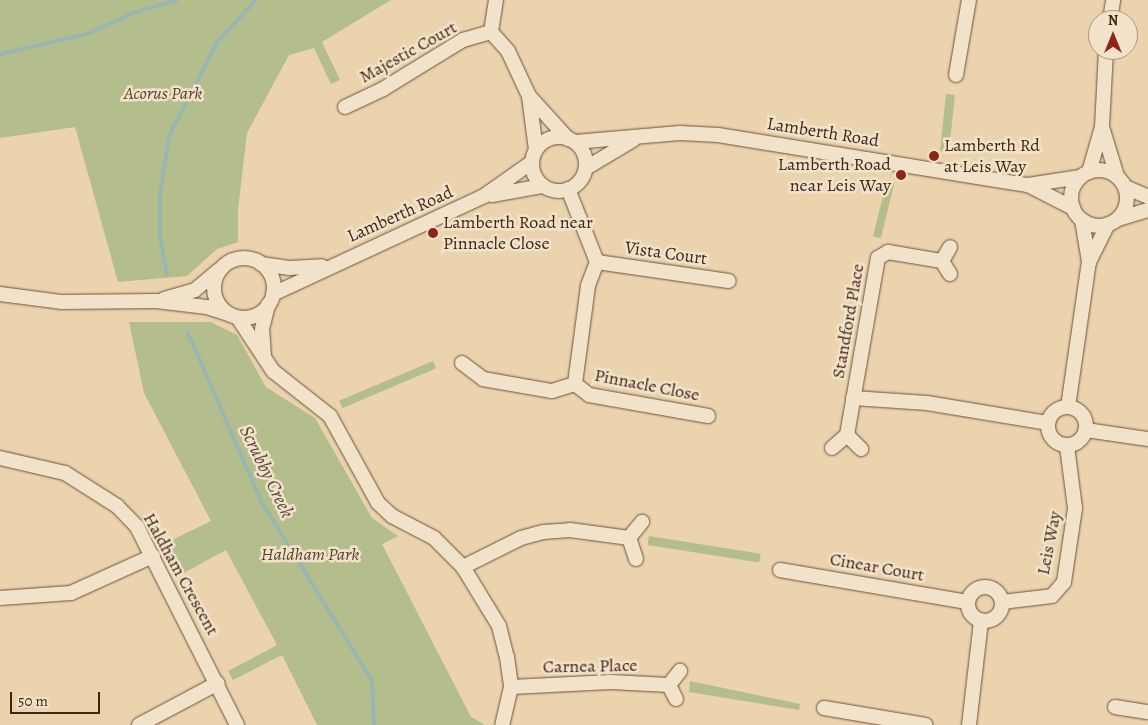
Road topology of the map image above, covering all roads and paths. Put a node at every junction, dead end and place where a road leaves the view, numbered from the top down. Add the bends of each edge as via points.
1 (496, 0) edge
2 (969, 0) edge
3 (491, 32) junction
4 (1105, 60) edge
5 (956, 74) dead end
6 (529, 96) junction
7 (345, 107) dead end
8 (1102, 127) junction
9 (640, 136) junction
10 (571, 140) junction
11 (534, 156) junction
12 (586, 168) junction
13 (1084, 175) junction
14 (1121, 181) junction
15 (1028, 185) junction
16 (543, 186) junction
17 (568, 189) junction
18 (484, 196) junction
19 (1148, 198) edge
20 (1073, 208) junction
21 (1148, 210) edge
22 (1082, 220) junction
23 (1112, 222) junction
24 (950, 247) dead end
25 (942, 261) junction
26 (597, 262) junction
27 (1089, 262) junction
28 (261, 264) junction
29 (330, 265) junction
30 (221, 268) junction
31 (950, 274) dead end
32 (729, 281) dead end
33 (0, 294) edge
34 (271, 300) junction
35 (156, 301) junction
36 (233, 316) junction
37 (264, 356) junction
38 (462, 363) dead end
39 (575, 384) junction
40 (853, 398) junction
41 (1068, 407) junction
42 (708, 416) dead end
43 (1048, 423) junction
44 (1086, 430) junction
45 (847, 435) junction
46 (1148, 439) edge
47 (1067, 446) junction
48 (832, 448) dead end
49 (861, 448) dead end
50 (0, 458) edge
51 (642, 522) dead end
52 (629, 538) junction
53 (153, 556) junction
54 (636, 559) dead end
55 (464, 567) junction
56 (780, 570) dead end
57 (0, 598) edge
58 (967, 602) junction
59 (1002, 602) junction
60 (981, 621) junction
61 (680, 671) dead end
62 (218, 683) junction
63 (669, 685) junction
64 (511, 687) junction
65 (676, 699) dead end
66 (1115, 707) dead end
67 (824, 708) dead end
68 (1148, 712) edge
69 (139, 725) edge
70 (237, 725) edge
71 (502, 725) edge
72 (926, 725) edge
73 (969, 725) edge

1 - 3 street
2 - 5 street
3 - 6 street via 508,51
3 - 7 street, Majestic Court via 463,40 383,89
4 - 8 street
6 - 10 street
6 - 11 street
8 - 13 street
8 - 14 street
9 - 10 street, Lamberth Road
9 - 12 street, Lamberth Road
9 - 15 street, Lamberth Road via 718,135
10 - 11 street, Lamberth Road via 550,139
10 - 12 street via 584,153
11 - 16 street via 537,179
11 - 18 street, Lamberth Road
12 - 17 street, Lamberth Road via 580,181
13 - 14 street, Lamberth Road via 1103,170
13 - 15 street, Lamberth Road
13 - 20 street via 1072,191
14 - 19 street, Lamberth Road
14 - 23 street via 1126,204
15 - 20 street, Lamberth Road
16 - 17 street, Lamberth Road
16 - 18 street, Lamberth Road
17 - 26 street
18 - 29 street, Lamberth Road
20 - 22 street, Lamberth Road
21 - 23 street
22 - 23 street
22 - 27 street
23 - 27 street
24 - 25 street
25 - 31 street
25 - 40 street, Standford Place via 888,252 878,258
26 - 32 street, Vista Court
26 - 39 street, Pinnacle Close via 588,286
27 - 41 street
28 - 29 street, Lamberth Road via 289,268
28 - 30 street, Lamberth Road via 236,259
28 - 34 street via 272,278
29 - 34 street, Lamberth Road
30 - 35 street, Lamberth Road via 195,290
30 - 36 street via 214,293
33 - 35 street, Lamberth Road via 62,302
34 - 36 street, Lamberth Road via 255,316
34 - 37 street via 262,329
35 - 36 street, Lamberth Road via 207,307
36 - 37 street
37 - 55 street via 273,371 330,416 378,503 392,516 434,538
38 - 39 street via 483,379 552,391
39 - 42 street, Pinnacle Close via 589,395
40 - 43 street, Standford Place via 927,403
40 - 45 street, Standford Place
41 - 43 street via 1055,411
41 - 44 street via 1082,415
43 - 47 street via 1052,439
44 - 46 street
44 - 47 street via 1079,441
45 - 48 street
45 - 49 street
47 - 59 street, Leis Way via 1075,508 1064,582 1052,596
50 - 53 street, Haldham Crescent via 65,473 93,488 136,527
51 - 52 street
52 - 54 street
52 - 55 street via 570,530 542,532 521,538
53 - 57 street via 71,593
53 - 62 street, Haldham Crescent
55 - 64 street via 499,626
56 - 58 street, Cinear Court
58 - 59 street via 977,588 988,587 998,592
58 - 60 street via 969,612
59 - 60 street via 997,617
60 - 73 street
61 - 63 street
62 - 69 street
62 - 70 street, Haldham Crescent
63 - 64 street, Carnea Place via 611,682
63 - 65 street
64 - 71 street
66 - 68 street
67 - 72 street

